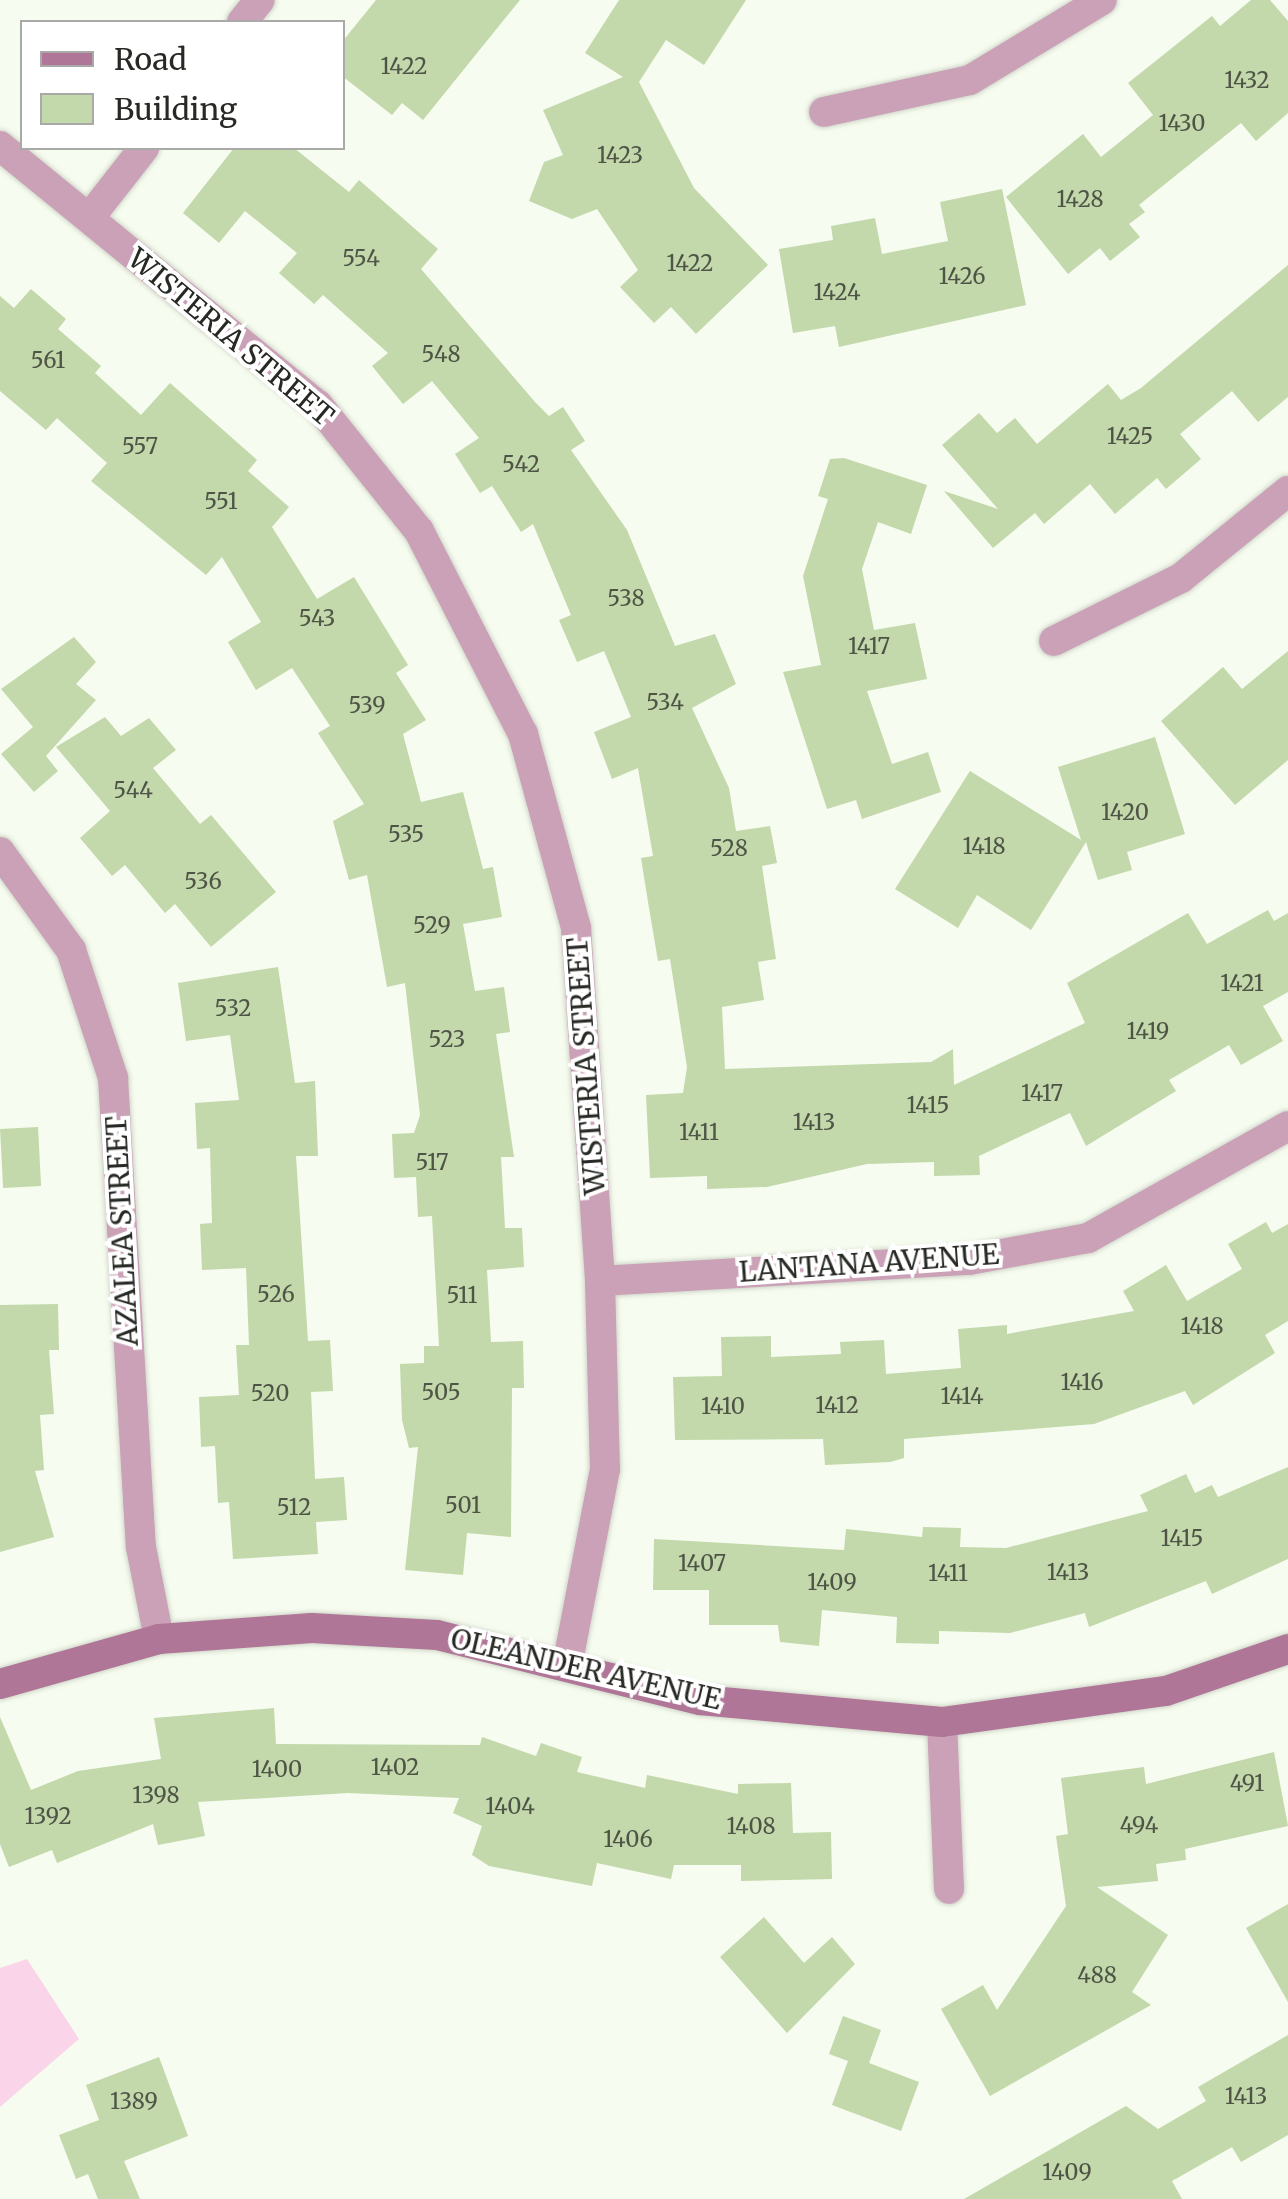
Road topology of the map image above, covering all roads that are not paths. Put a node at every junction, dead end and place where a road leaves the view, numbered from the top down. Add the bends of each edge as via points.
1 (260, 0) edge
2 (1102, 0) edge
3 (244, 20) edge
4 (824, 112) dead end
5 (0, 146) edge
6 (142, 150) edge
7 (90, 217) junction
8 (1288, 491) edge
9 (1054, 640) dead end
10 (0, 852) edge
11 (1288, 1126) edge
12 (600, 1281) junction
13 (159, 1639) junction
14 (1288, 1649) edge
15 (568, 1662) junction
16 (0, 1684) edge
17 (942, 1722) junction
18 (948, 1889) dead end

1 - 3 street
2 - 4 street via 970,80
5 - 7 street, WISTERIA STREET
6 - 7 street
7 - 12 street, WISTERIA STREET via 318,405 418,531 497,672 545,797 576,928
8 - 9 street via 1181,578
10 - 13 street, AZALEA STREET via 71,950 113,1078 140,1547
11 - 12 street, LANTANA AVENUE via 1088,1238 969,1260
12 - 15 street, WISTERIA STREET via 605,1470
13 - 15 street, OLEANDER AVENUE via 312,1628 419,1634
13 - 16 street, OLEANDER AVENUE
14 - 17 street, OLEANDER AVENUE via 1166,1692
15 - 17 street, OLEANDER AVENUE via 700,1700
17 - 18 street

